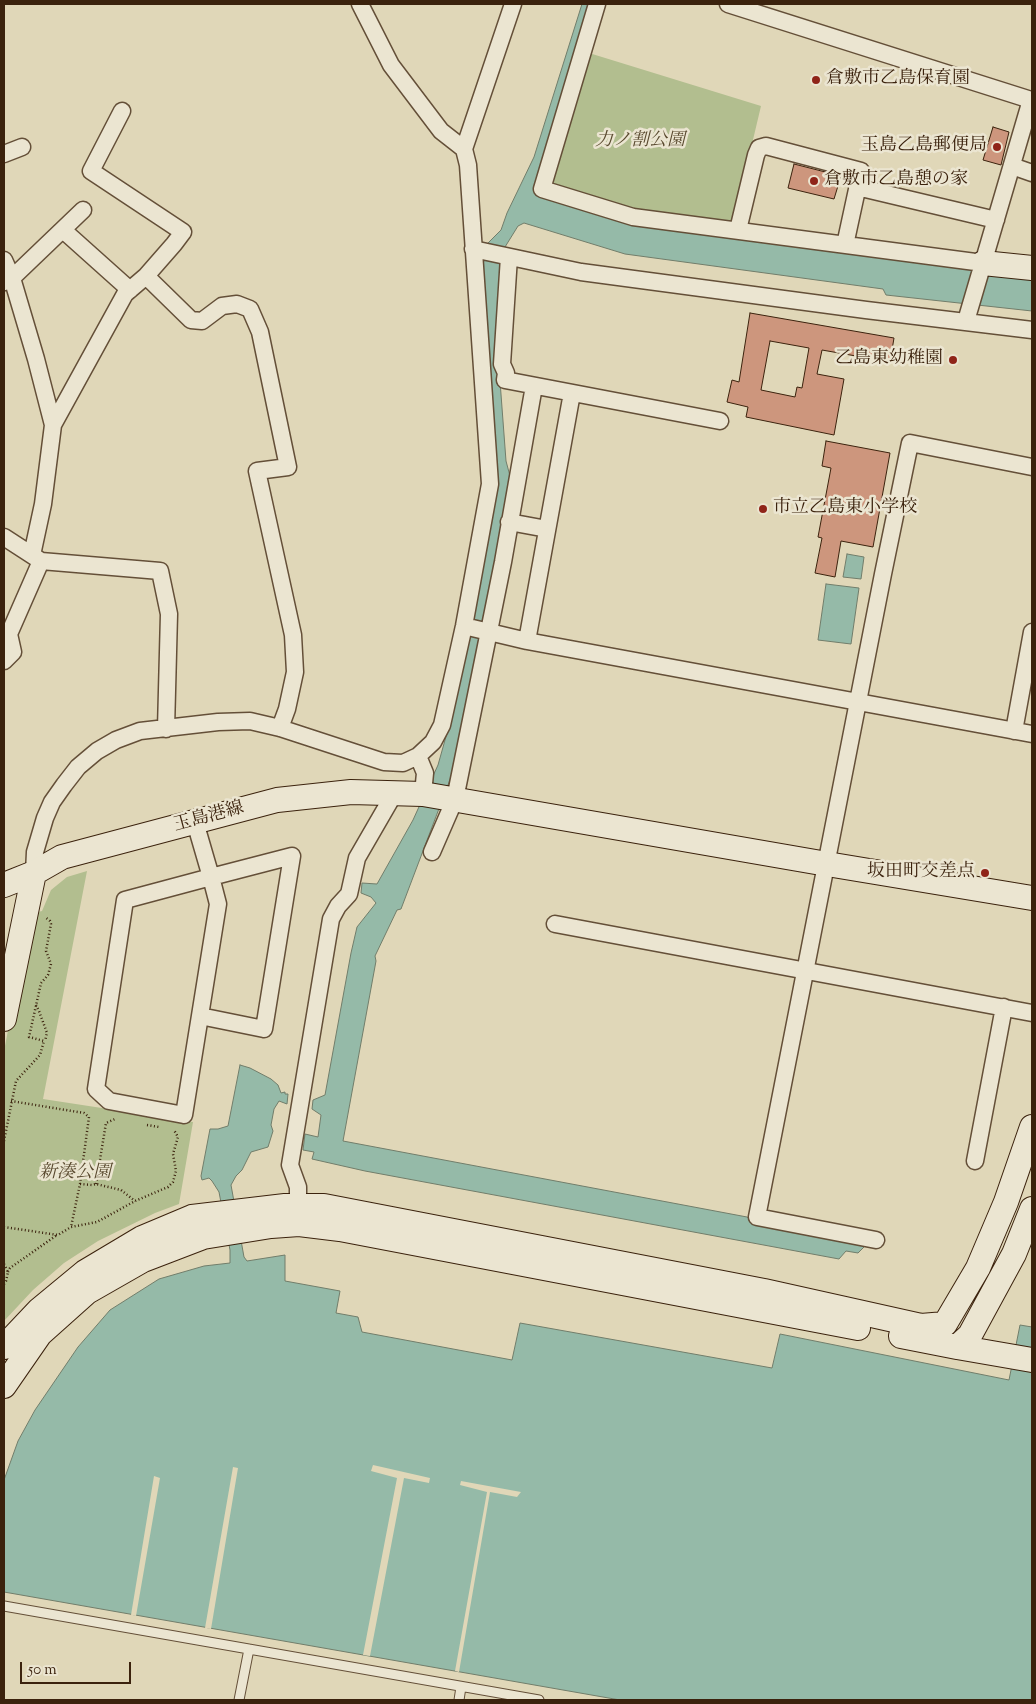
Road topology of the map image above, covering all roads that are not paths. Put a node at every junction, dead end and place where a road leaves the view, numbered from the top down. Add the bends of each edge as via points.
1 (360, 4) edge
2 (513, 4) edge
3 (597, 4) edge
4 (728, 4) edge
5 (1031, 100) edge
6 (122, 111) dead end
7 (22, 147) dead end
8 (464, 148) junction
9 (4, 154) edge
10 (1012, 166) junction
11 (1032, 173) edge
12 (858, 187) junction
13 (83, 210) dead end
14 (996, 220) junction
15 (63, 230) junction
16 (738, 230) junction
17 (845, 245) junction
18 (473, 249) junction
19 (509, 257) junction
20 (4, 260) edge
21 (983, 263) junction
22 (1032, 268) edge
23 (146, 276) junction
24 (8, 280) edge
25 (130, 290) junction
26 (967, 314) junction
27 (1032, 330) edge
28 (482, 376) junction
29 (505, 380) junction
30 (534, 386) junction
31 (572, 393) junction
32 (720, 420) dead end
33 (53, 425) junction
34 (1032, 467) edge
35 (509, 522) junction
36 (547, 529) junction
37 (4, 537) edge
38 (37, 558) junction
39 (464, 626) junction
40 (487, 632) junction
41 (1032, 632) edge
42 (527, 641) junction
43 (4, 661) edge
44 (858, 702) junction
45 (280, 728) junction
46 (166, 729) junction
47 (1014, 731) junction
48 (1032, 734) edge
49 (418, 756) junction
50 (394, 794) junction
51 (423, 794) junction
52 (455, 799) junction
53 (195, 822) junction
54 (432, 852) dead end
55 (827, 864) junction
56 (34, 872) junction
57 (211, 877) junction
58 (4, 885) edge
59 (1032, 898) edge
60 (554, 924) dead end
61 (806, 970) junction
62 (1004, 1007) junction
63 (1032, 1013) edge
64 (200, 1016) junction
65 (4, 1019) edge
66 (1032, 1127) edge
67 (974, 1161) dead end
68 (1032, 1209) edge
69 (298, 1215) junction
70 (876, 1240) dead end
71 (945, 1324) junction
72 (964, 1341) junction
73 (4, 1347) edge
74 (1027, 1359) edge
75 (4, 1386) edge
76 (4, 1606) edge
77 (249, 1649) junction
78 (461, 1686) junction
79 (239, 1700) edge
80 (459, 1700) edge
81 (539, 1700) edge

1 - 8 street via 391,65 441,132
2 - 8 street
3 - 16 street via 542,189 633,217
4 - 5 street
5 - 10 street
6 - 23 street via 91,171 183,232
7 - 9 street
8 - 18 street
10 - 11 street
10 - 14 street
12 - 14 street
12 - 16 street via 861,171 766,146 759,148
12 - 17 street
13 - 15 street
14 - 21 street
15 - 24 street
15 - 25 street
16 - 17 street
17 - 21 street
18 - 19 street
18 - 28 street
19 - 26 street via 582,272 856,309
19 - 29 street via 502,364
20 - 24 street
21 - 22 street
21 - 26 street
23 - 25 street
23 - 45 street via 191,320 202,321 222,306 237,304 250,309 260,332 288,467 256,472 293,636 295,672
24 - 33 street via 36,359
25 - 33 street
26 - 27 street
28 - 29 street
28 - 39 street via 490,484
29 - 30 street
30 - 31 street
30 - 35 street
31 - 32 street
31 - 36 street
33 - 38 street
34 - 44 street via 910,443
35 - 36 street
35 - 40 street
36 - 42 street
37 - 38 street
38 - 43 street via 9,634 13,652
38 - 46 street via 160,570 169,614
39 - 40 street
39 - 49 street via 442,725 433,742
40 - 42 street
40 - 52 street
41 - 47 street
42 - 44 street
44 - 47 street
44 - 55 street
45 - 46 street via 250,721
45 - 49 street via 384,762 403,763
46 - 56 street via 140,731 116,740 78,767 52,802 35,852
47 - 48 street
49 - 51 street via 424,773
50 - 51 street, 玉島港線
50 - 53 street, 玉島港線 via 351,792 277,800
50 - 69 street via 357,858 348,894 331,919 290,1165 298,1186
51 - 52 street, 玉島港線
52 - 54 street
52 - 55 street, 玉島港線
53 - 56 street, 玉島港線 via 62,857
53 - 57 street
55 - 59 street, 玉島港線
55 - 61 street
56 - 58 street, 玉島港線
56 - 65 street
57 - 64 street via 218,904
57 - 64 street via 292,856 264,1029
57 - 64 street via 125,900 96,1089 109,1101 184,1115
60 - 61 street
61 - 62 street
61 - 70 street via 757,1218
62 - 63 street
62 - 67 street
66 - 71 street via 1006,1202 978,1268
68 - 72 street via 1014,1254
69 - 71 street via 324,1206 764,1291 921,1326
69 - 72 street via 349,1231
69 - 73 street via 286,1206 192,1217 142,1238 85,1272 39,1310
69 - 75 street via 271,1226 203,1237 143,1260 87,1292 40,1334
71 - 72 street
72 - 74 street
76 - 77 lane
77 - 78 lane
77 - 79 lane
78 - 80 lane
78 - 81 lane

